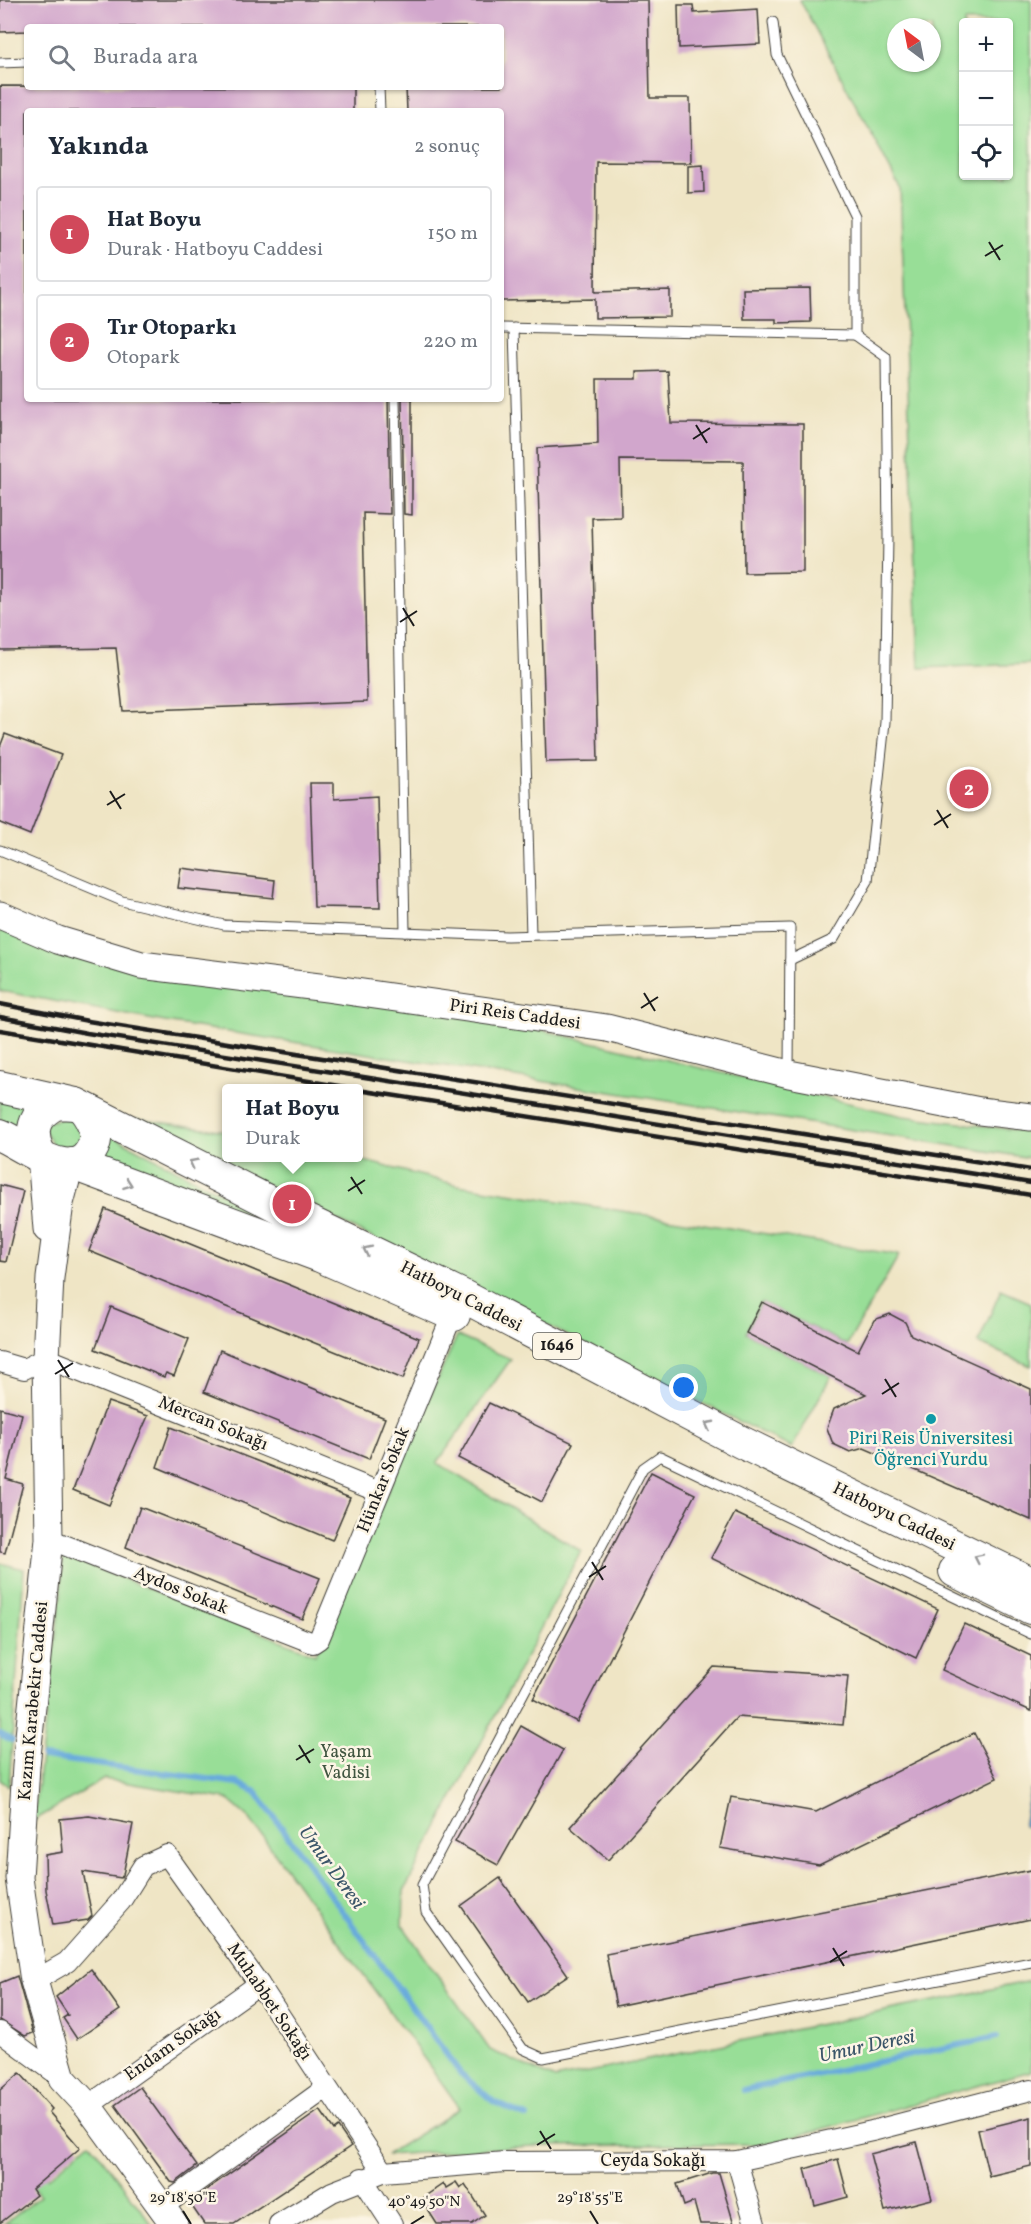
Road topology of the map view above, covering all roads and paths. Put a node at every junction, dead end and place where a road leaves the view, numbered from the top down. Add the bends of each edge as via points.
1 (773, 22) dead end
2 (24, 62) edge
3 (0, 63) edge
4 (379, 90) edge
5 (380, 108) edge
6 (504, 328) edge
7 (514, 328) junction
8 (855, 335) junction
9 (395, 402) edge
10 (0, 850) edge
11 (0, 915) edge
12 (405, 932) junction
13 (531, 935) junction
14 (790, 960) junction
15 (789, 1074) junction
16 (0, 1087) edge
17 (80, 1106) junction
18 (1031, 1117) edge
19 (0, 1135) edge
20 (41, 1156) junction
21 (73, 1164) junction
22 (50, 1278) junction
23 (457, 1305) junction
24 (46, 1358) junction
25 (0, 1362) edge
26 (380, 1492) junction
27 (49, 1539) junction
28 (1031, 1583) edge
29 (1031, 1608) edge
30 (1031, 1634) edge
31 (313, 1643) joint
32 (9, 1871) edge
33 (1031, 1962) edge
34 (34, 1981) junction
35 (259, 1983) junction
36 (0, 2032) edge
37 (62, 2078) junction
38 (326, 2088) junction
39 (1031, 2090) edge
40 (88, 2106) junction
41 (737, 2161) junction
42 (383, 2172) junction
43 (362, 2178) junction
44 (168, 2216) edge
45 (279, 2224) edge
46 (392, 2224) edge
47 (755, 2224) edge

1 - 8 lane via 777,55 855,216
2 - 3 lane
4 - 5 lane
6 - 7 lane
7 - 8 lane
7 - 13 lane
8 - 14 lane via 886,357 885,722 868,882 834,939
9 - 12 lane
10 - 12 lane via 122,902 224,925
11 - 15 street, Piri Reis Caddesi via 58,940 141,964 607,1028
12 - 13 lane
13 - 14 lane via 790,928
14 - 15 lane
15 - 18 street, Piri Reis Caddesi via 980,1111
16 - 17 main road, Hatboyu Caddesi
17 - 20 main road via 57,1103 36,1119 32,1133
17 - 21 main road via 93,1125 95,1140 87,1156
23 -> 17 main road, Hatboyu Caddesi / 1646 via 299,1218
19 - 20 main road, Hatboyu Caddesi
20 - 21 main road, Hatboyu Caddesi via 55,1164
20 - 22 street
21 - 22 street via 60,1203
21 -> 23 main road, Hatboyu Caddesi / 1646
22 - 24 street, Kazım Karabekir Caddesi
23 - 26 street, Hünkar Sokak
28 -> 23 main road, Hatboyu Caddesi / 1646
23 - 29 main road, Hatboyu Caddesi / 1646 via 728,1458
24 - 25 street via 24,1369
24 - 26 street, Mercan Sokağı
24 - 27 street, Kazım Karabekir Caddesi
26 - 31 street, Hünkar Sokak via 319,1639
27 - 31 street, Aydos Sokak
27 - 32 street, Kazım Karabekir Caddesi via 26,1766
30 - 33 lane via 660,1456 643,1468 422,1885 426,1912 523,2049 543,2058
32 - 34 street, Kazım Karabekir Caddesi
34 - 35 street, Muhabbet Sokağı via 67,1962 121,1901 143,1866 167,1855
34 - 37 street, Kazım Karabekir Caddesi
35 - 38 street, Muhabbet Sokağı
35 - 40 street, Endam Sokağı
36 - 37 street
37 - 40 street, Kazım Karabekir Caddesi
38 - 42 street, Muhabbet Sokağı
38 - 44 street
39 - 41 street, Ceyda Sokağı
40 - 44 street, Kazım Karabekir Caddesi
41 - 42 street, Ceyda Sokağı via 506,2162
41 - 47 street
42 - 43 street, Ceyda Sokağı
43 - 45 street, Ceyda Sokağı
43 - 46 street

